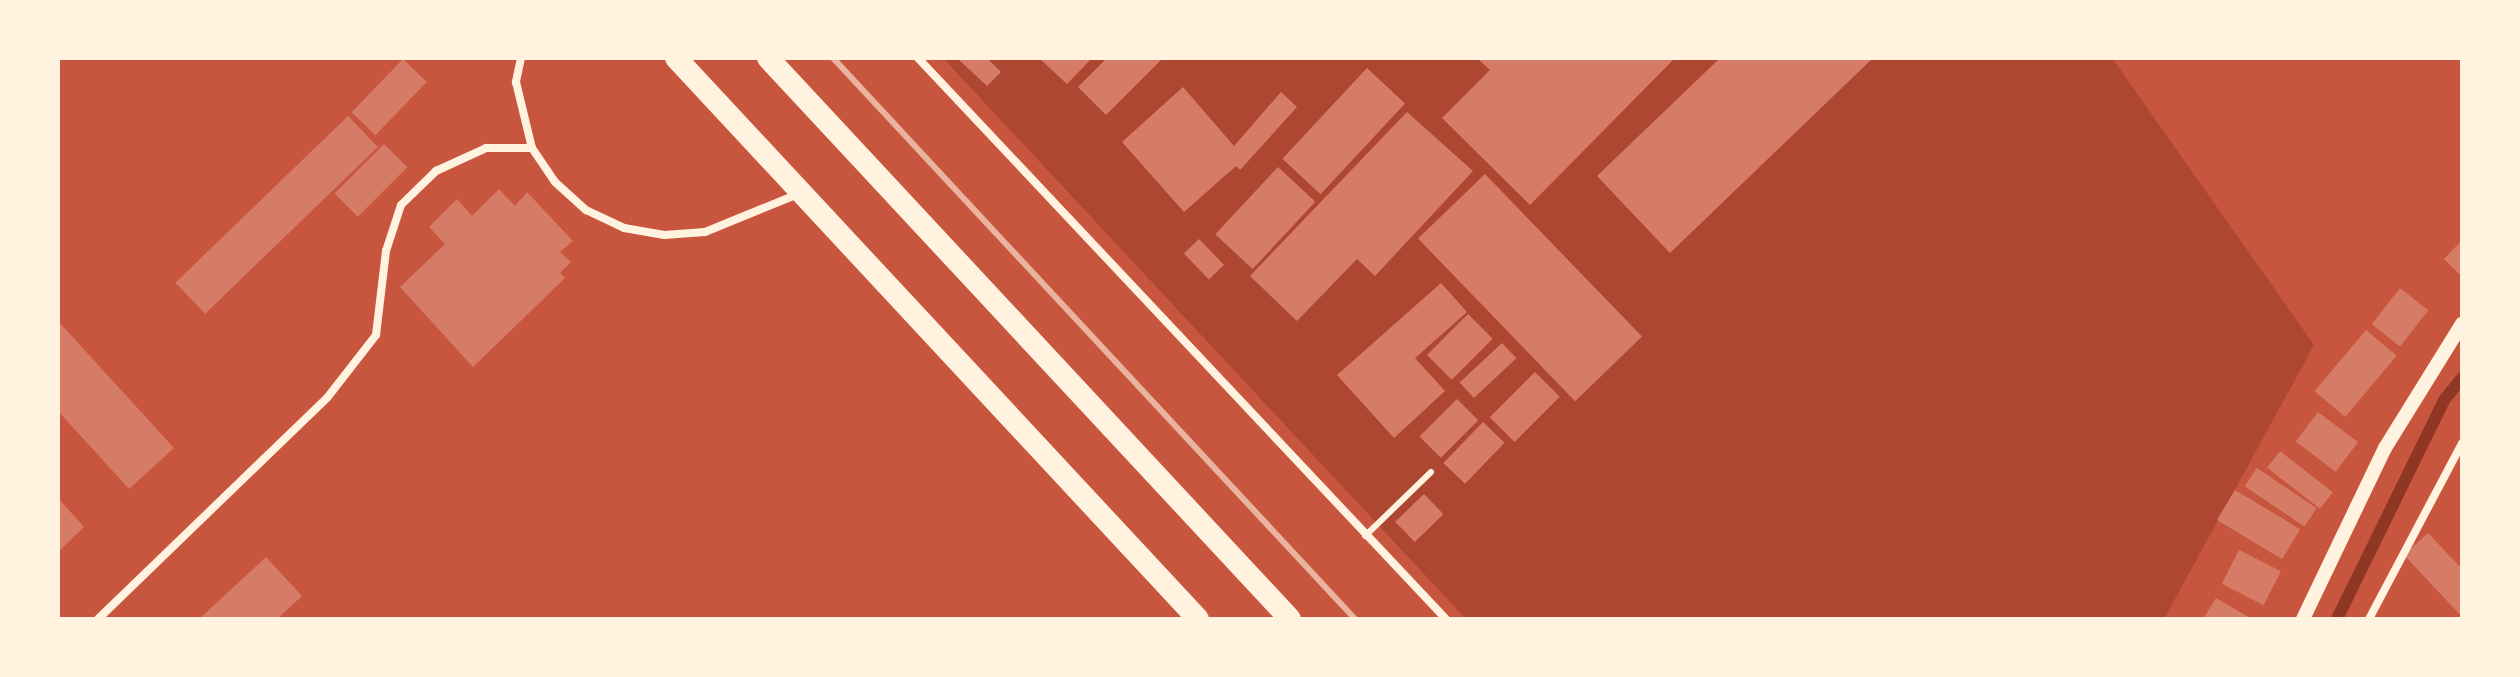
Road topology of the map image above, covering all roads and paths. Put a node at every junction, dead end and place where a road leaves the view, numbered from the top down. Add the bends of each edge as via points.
1 (521, 58) edge
2 (676, 58) edge
3 (768, 58) edge
4 (918, 58) edge
5 (532, 148) junction
6 (802, 193) junction
7 (2462, 324) edge
8 (2462, 443) edge
9 (1431, 472) dead end
10 (1365, 536) junction
11 (98, 619) edge
12 (1198, 619) edge
13 (1290, 619) edge
14 (1446, 619) edge
15 (2303, 619) edge
16 (2369, 619) edge

1 - 5 street via 516,82
2 - 6 highway
3 - 13 highway
4 - 10 street
5 - 6 street via 555,182 586,210 624,228 664,235 705,232
5 - 11 street via 486,148 436,171 401,205 386,251 376,335 327,398
6 - 12 highway
7 - 15 street via 2385,448
8 - 16 street
9 - 10 lane
10 - 14 street

